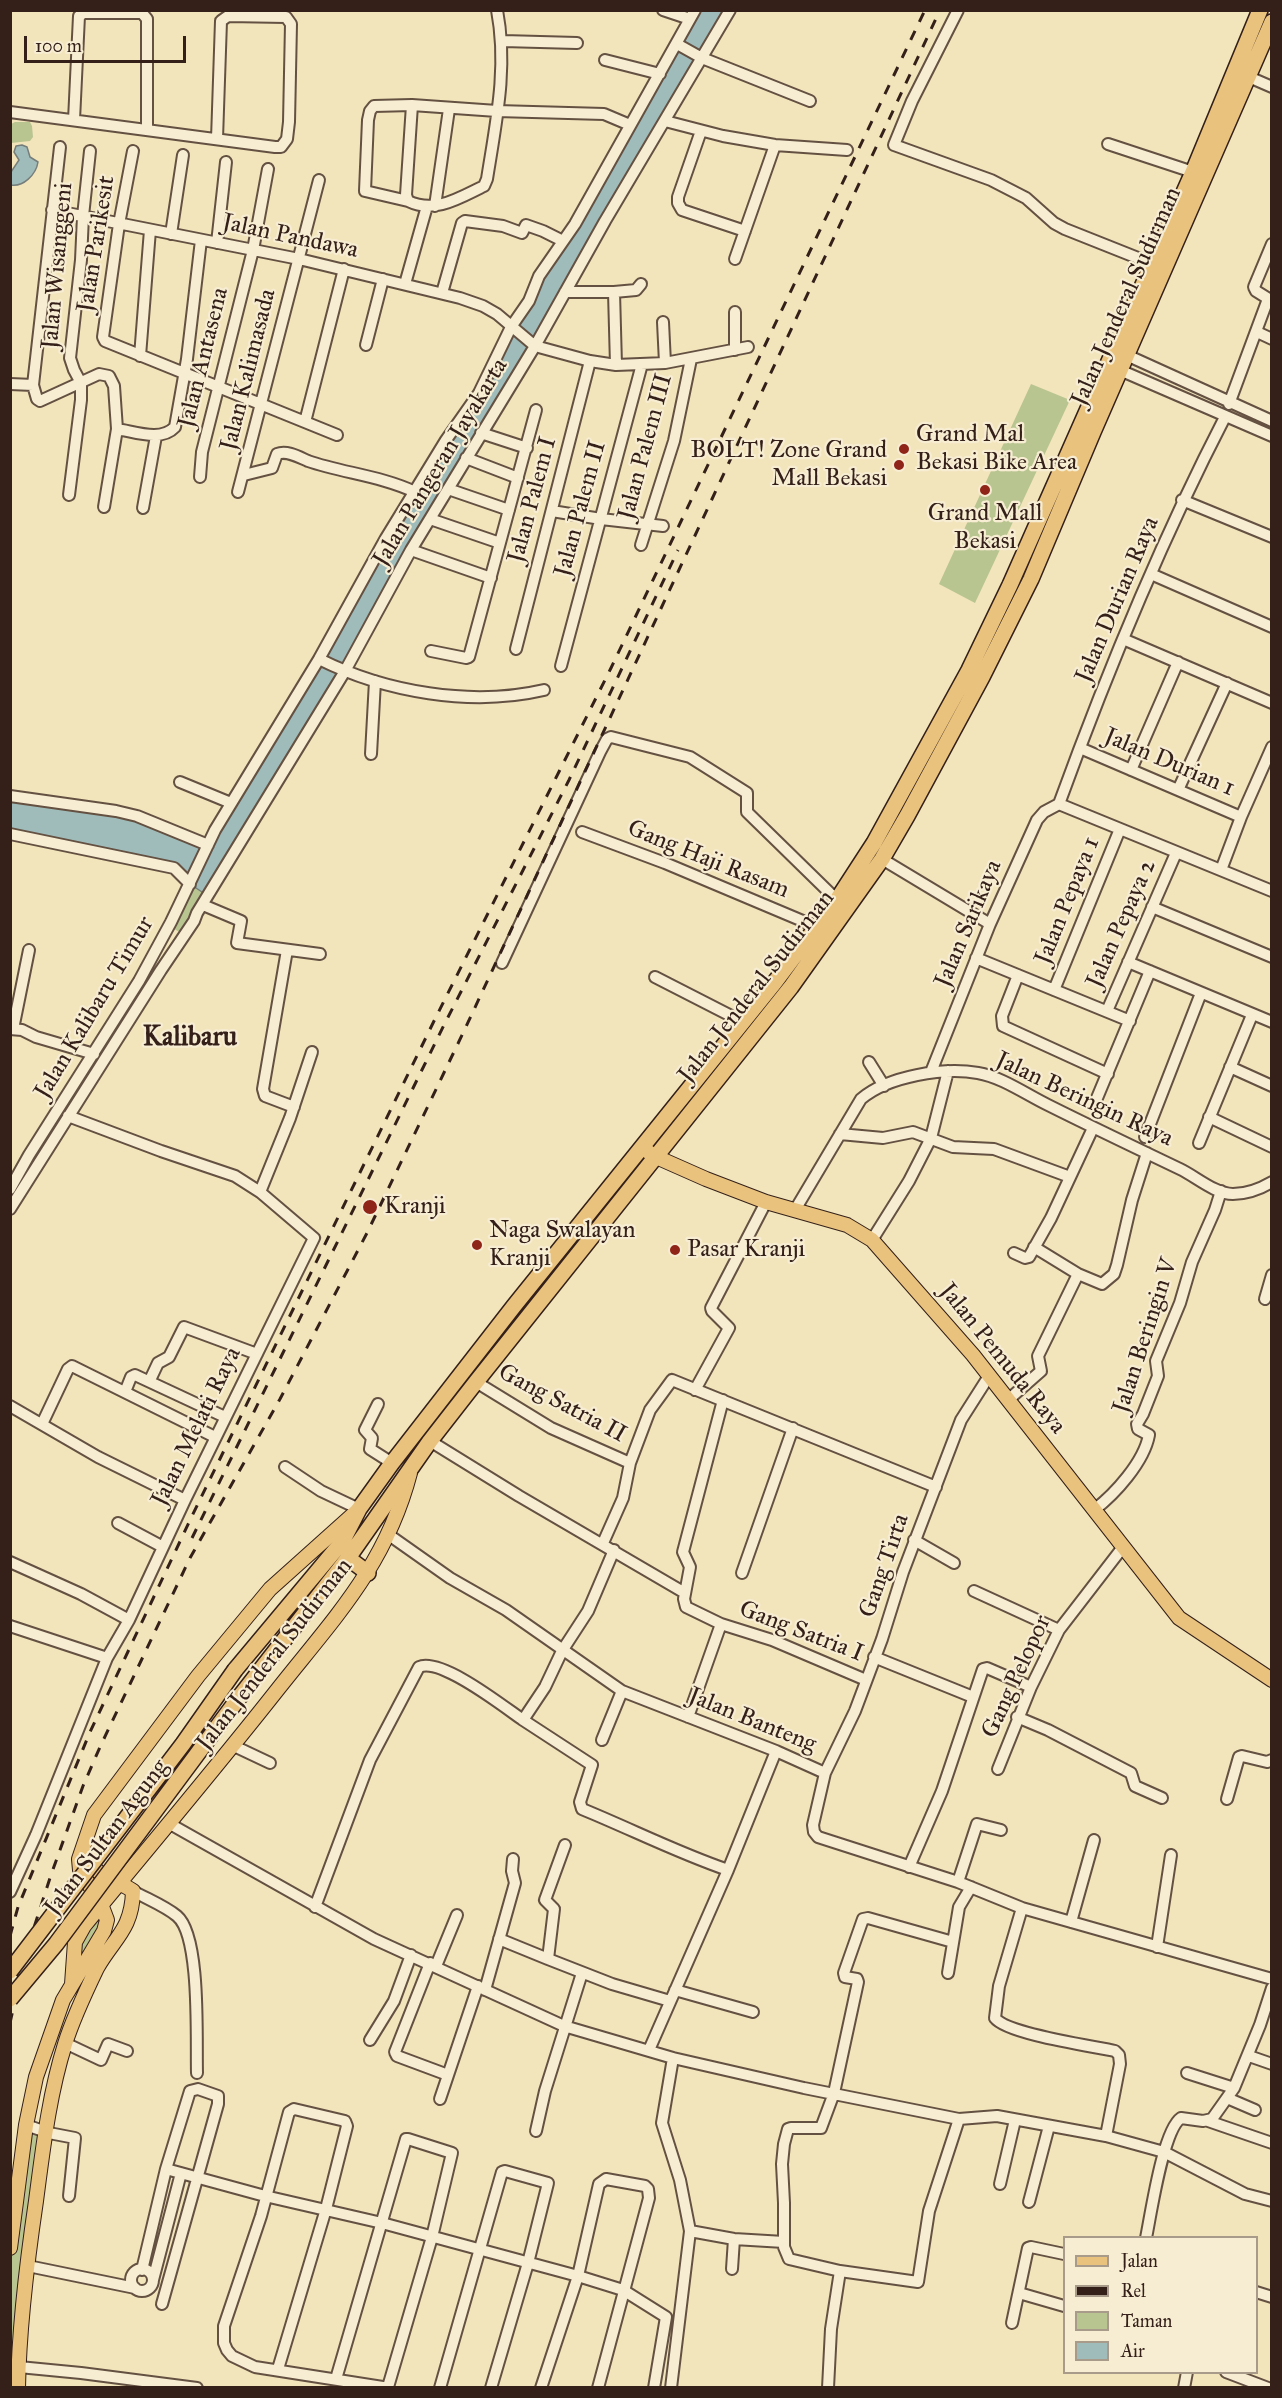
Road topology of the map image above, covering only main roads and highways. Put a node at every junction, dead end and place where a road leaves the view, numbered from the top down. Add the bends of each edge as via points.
1 (1260, 10) edge
2 (1272, 22) edge
3 (1241, 74) junction
4 (1121, 352) junction
5 (976, 674) junction
6 (779, 993) junction
7 (648, 1152) junction
8 (410, 1471) junction
9 (359, 1509) junction
10 (342, 1542) joint
11 (348, 1558) junction
12 (368, 1573) junction
13 (1272, 1680) edge
14 (84, 1844) junction
15 (135, 1866) junction
16 (121, 1883) junction
17 (133, 1891) junction
18 (101, 1904) junction
19 (10, 1971) edge
20 (71, 1986) junction
21 (10, 1999) edge
22 (10, 2248) edge
23 (18, 2388) edge

1 - 3 highway, Jalan Jenderal Sudirman
2 - 3 highway, Jalan Jenderal Sudirman
3 - 4 highway, Jalan Jenderal Sudirman
3 - 4 highway, Jalan Jenderal Sudirman via 1153,264
4 - 5 highway, Jalan Jenderal Sudirman via 1035,570
5 - 6 highway, Jalan Jenderal Sudirman
5 - 6 highway, Jalan Jenderal Sudirman via 882,859
6 - 7 highway, Jalan Jenderal Sudirman
6 - 7 highway, Jalan Jenderal Sudirman via 761,1000
7 - 8 highway, Jalan Jenderal Sudirman
7 - 9 highway, Jalan Jenderal Sudirman via 514,1306
7 - 13 main road, Jalan Pemuda Raya via 766,1202 847,1225 872,1240 989,1376 1179,1618
8 - 11 highway, Jalan Sultan Agung
8 - 12 main road, Jalan Jenderal Sudirman via 401,1507
9 - 10 highway, Jalan Jenderal Sudirman
9 - 14 main road, Jalan Jenderal Sudirman via 270,1589 231,1635 94,1815
10 - 19 highway, Jalan Sultan Agung, bridge via 235,1670
11 - 12 highway
11 - 21 highway, Jalan Sultan Agung, bridge
12 - 15 main road, Jalan Jenderal Sudirman
14 - 16 main road via 93,1867
14 - 18 main road, Jalan Jenderal Sudirman via 80,1870
15 - 16 main road, Jalan Jenderal Sudirman
15 - 17 main road via 131,1876
16 - 17 main road
16 - 18 main road, Jalan Jenderal Sudirman
17 - 23 main road via 128,1921 94,1975 65,2043 45,2131
18 - 20 main road, Jalan Jenderal Sudirman via 75,1942
18 - 20 main road via 107,1920 104,1931
20 - 22 main road via 36,2077

